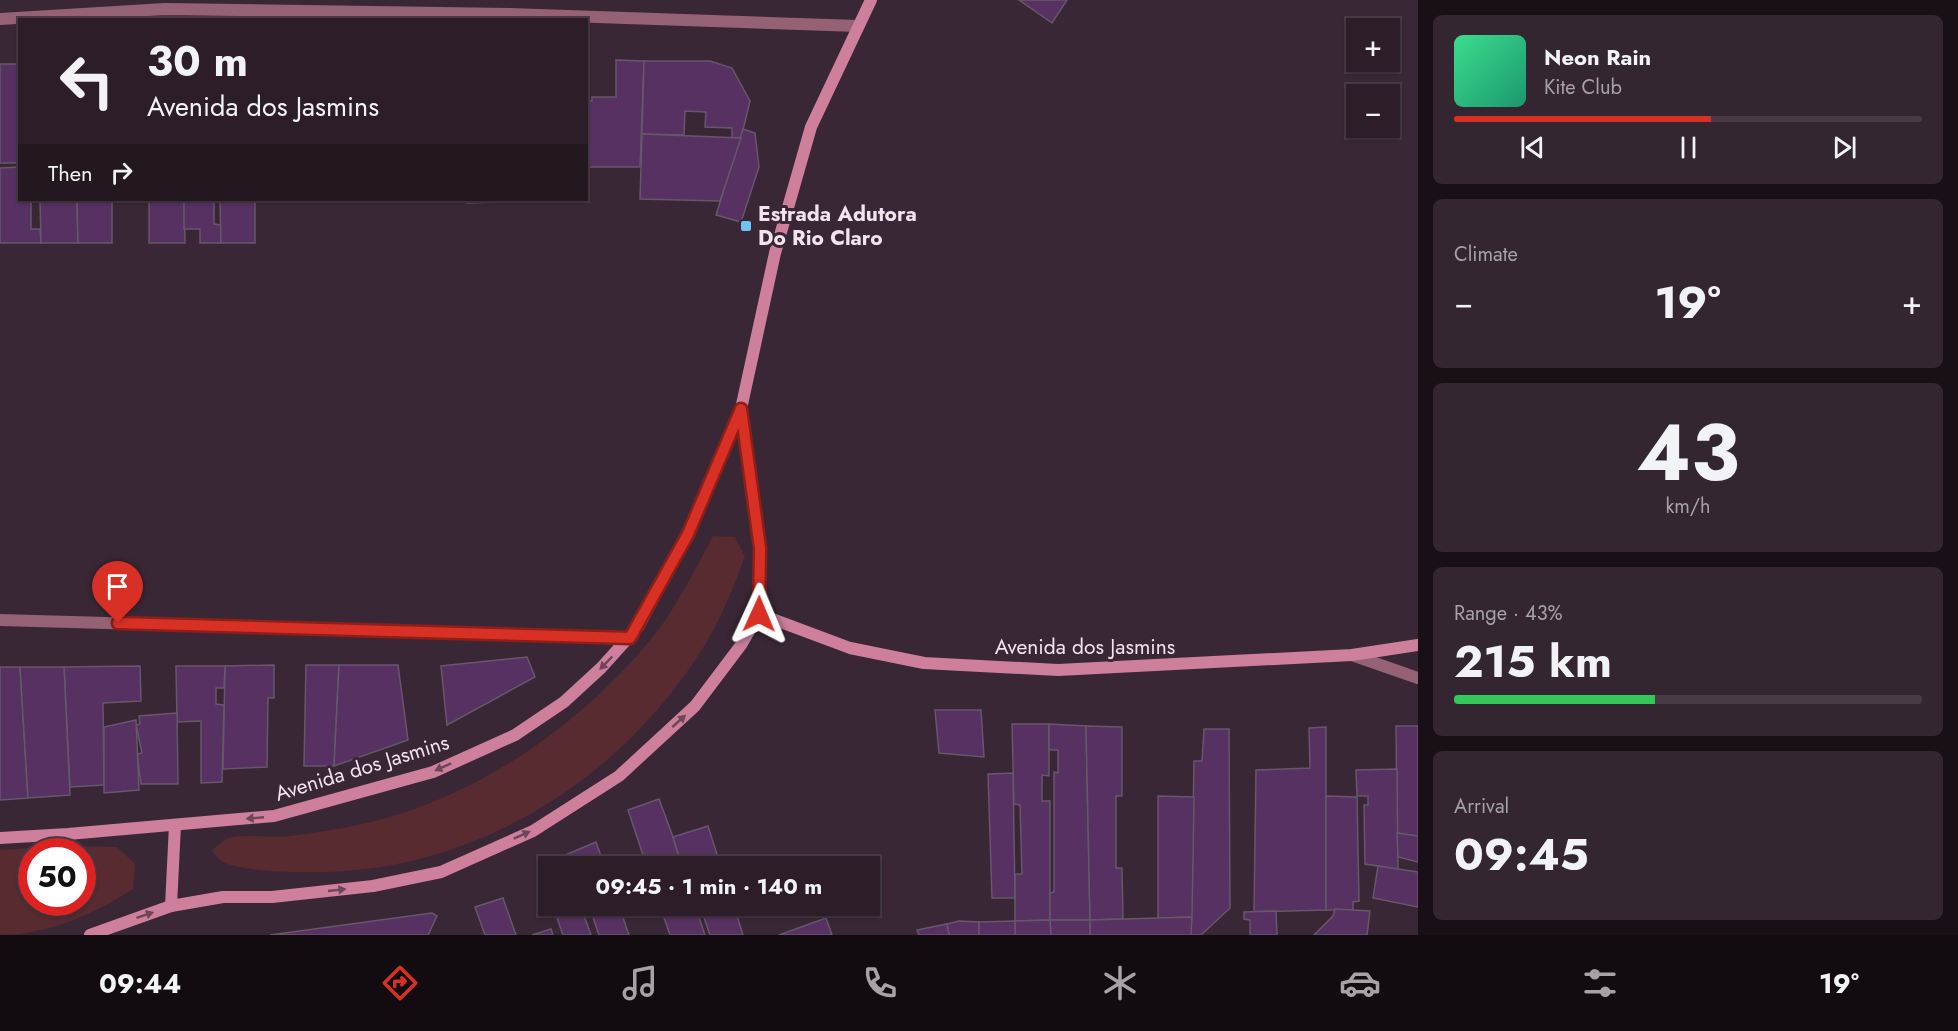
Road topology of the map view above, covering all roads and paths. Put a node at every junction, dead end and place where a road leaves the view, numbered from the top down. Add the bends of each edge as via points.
1 (871, 0) edge
2 (165, 4) edge
3 (0, 19) edge
4 (858, 26) junction
5 (741, 409) junction
6 (759, 614) junction
7 (0, 621) edge
8 (630, 638) junction
9 (1418, 645) edge
10 (1352, 656) junction
11 (1418, 678) edge
12 (175, 825) junction
13 (0, 838) edge
14 (171, 906) junction
15 (90, 935) edge

1 - 4 main road
2 - 3 street
2 - 4 street
4 - 5 main road via 811,127 775,253
5 - 6 main road via 760,548
5 - 8 main road, Avenida dos Jasmins via 688,534
6 - 10 main road, Avenida dos Jasmins via 850,648 924,663 1058,670
14 -> 6 main road via 223,897 272,897 373,886 441,872 533,831 619,776 695,706
7 - 8 street
8 -> 12 main road, Avenida dos Jasmins via 564,702 515,735 433,772 274,816
9 - 10 main road, Avenida dos Jasmins
10 - 11 street
12 - 13 main road, Avenida dos Jasmins
12 - 14 main road
15 -> 14 main road

